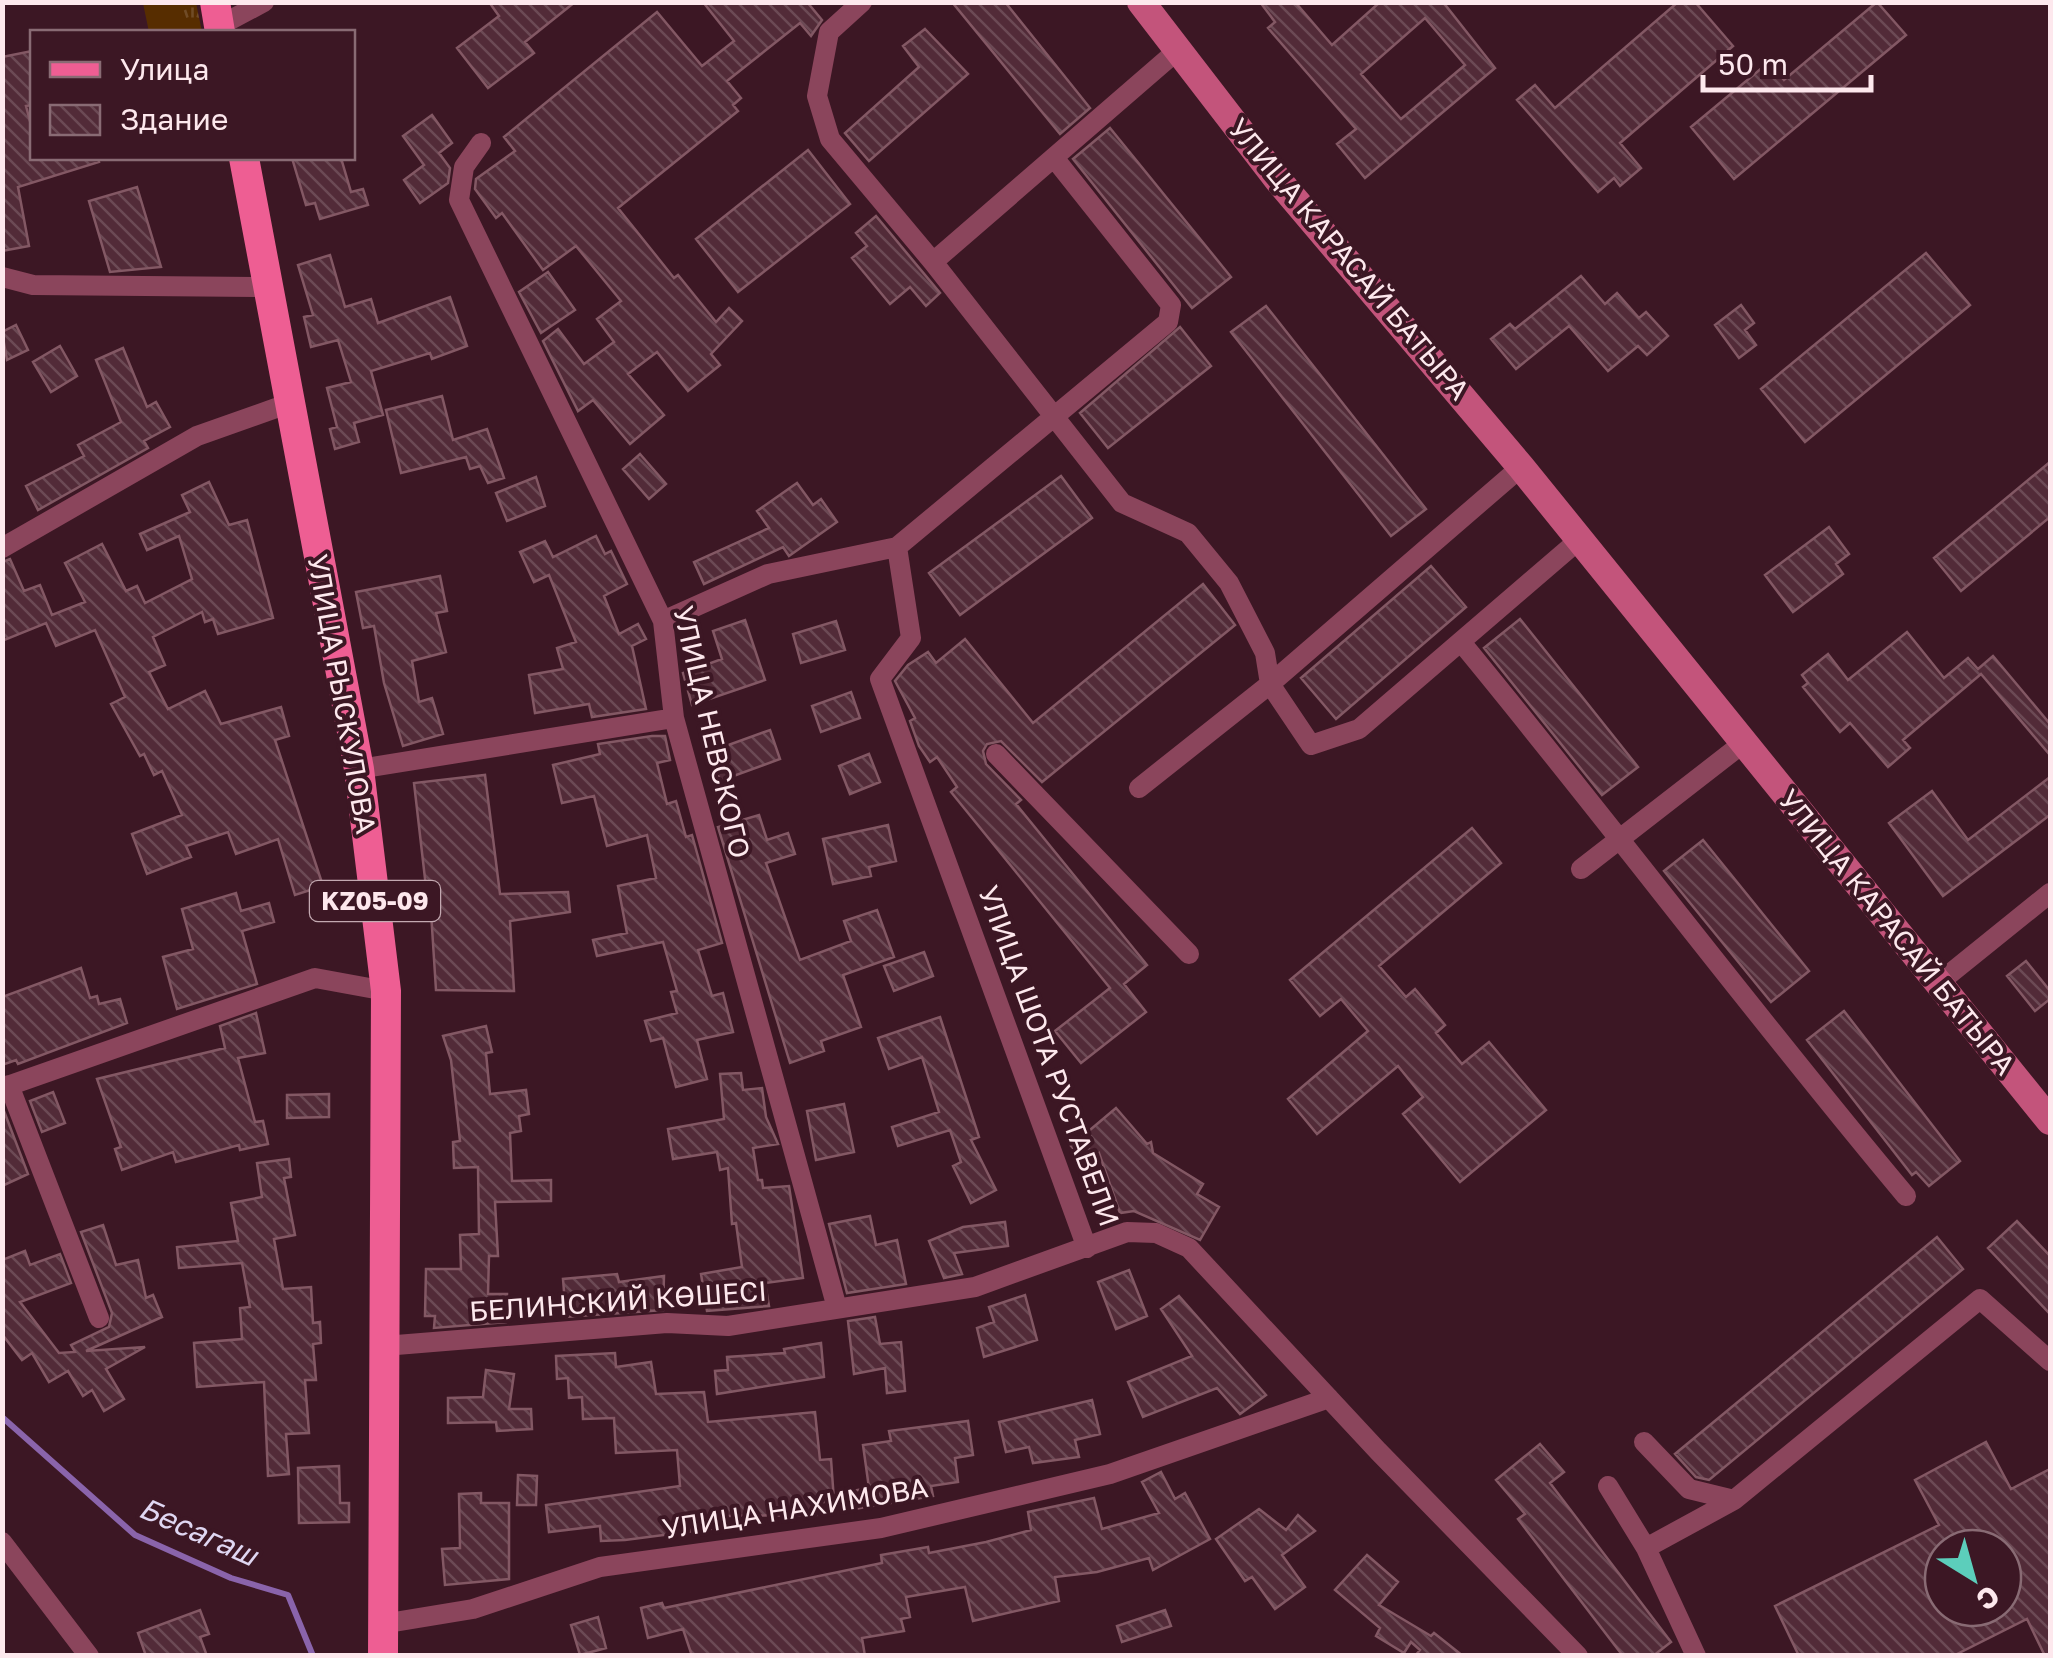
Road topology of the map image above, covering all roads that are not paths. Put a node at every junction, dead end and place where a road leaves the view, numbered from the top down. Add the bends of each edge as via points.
1 (264, 2) edge
2 (862, 2) edge
3 (1141, 2) edge
4 (218, 20) edge
5 (1179, 50) junction
6 (481, 143) dead end
7 (1055, 159) junction
8 (244, 160) edge
9 (932, 262) junction
10 (2, 277) edge
11 (268, 287) junction
12 (290, 403) junction
13 (1052, 419) junction
14 (1521, 466) junction
15 (1580, 539) junction
16 (897, 547) junction
17 (2, 548) edge
18 (663, 622) junction
19 (1461, 642) junction
20 (1270, 684) junction
21 (674, 718) junction
22 (1746, 742) junction
23 (996, 754) dead end
24 (359, 769) junction
25 (1139, 788) dead end
26 (1621, 835) junction
27 (1581, 868) dead end
28 (2050, 893) edge
29 (1189, 954) dead end
30 (1936, 984) junction
31 (386, 992) junction
32 (6, 1086) edge
33 (2050, 1121) edge
34 (1906, 1196) dead end
35 (1087, 1248) junction
36 (836, 1308) junction
37 (99, 1318) dead end
38 (384, 1346) junction
39 (2050, 1361) edge
40 (1329, 1398) junction
41 (1644, 1442) dead end
42 (1608, 1486) dead end
43 (1734, 1500) junction
44 (2, 1542) edge
45 (1646, 1548) junction
46 (382, 1624) junction
47 (89, 1656) edge
48 (383, 1656) edge
49 (1578, 1656) edge
50 (1696, 1656) edge

1 - 4 street
2 - 9 street via 829,32 817,96 830,140
3 - 5 main road, УЛИЦА КАРАСАЙ БАТЫРА
5 - 7 street
5 - 14 main road, УЛИЦА КАРАСАЙ БАТЫРА via 1278,180
6 - 18 street, УЛИЦА НЕВСКОГО via 464,168 458,200
7 - 9 street
7 - 13 street via 1171,305 1168,322
8 - 11 main road, УЛИЦА РЫСКУЛОВА / KZ05-09
9 - 13 street
10 - 11 street via 33,285
11 - 12 main road, УЛИЦА РЫСКУЛОВА / KZ05-09
12 - 17 street via 197,436
12 - 24 main road, УЛИЦА РЫСКУЛОВА / KZ05-09
13 - 16 street
13 - 20 street via 1122,504 1188,533 1229,583 1265,653
14 - 15 main road, УЛИЦА КАРАСАЙ БАТЫРА
14 - 20 street
15 - 19 street
15 - 22 main road, УЛИЦА КАРАСАЙ БАТЫРА
16 - 18 street via 768,574
16 - 35 street, УЛИЦА ШОТА РУСТАВЕЛИ via 911,638 880,679
18 - 21 street, УЛИЦА НЕВСКОГО
19 - 20 street via 1359,730 1311,745
19 - 26 street
20 - 25 street
21 - 24 street
21 - 36 street, УЛИЦА НЕВСКОГО
22 - 26 street
22 - 30 main road, УЛИЦА КАРАСАЙ БАТЫРА
23 - 29 street
24 - 31 main road, УЛИЦА РЫСКУЛОВА / KZ05-09
26 - 27 street
26 - 34 street via 1769,1034
28 - 30 street
30 - 33 main road, УЛИЦА КАРАСАЙ БАТЫРА
31 - 32 street via 315,978
31 - 38 main road, УЛИЦА РЫСКУЛОВА / KZ05-09
32 - 37 street
35 - 36 street, БЕЛИНСКИЙ КӨШЕСI via 975,1288
35 - 40 street, УЛИЦА ШОТА РУСТАВЕЛИ via 1128,1232 1156,1233 1190,1248
36 - 38 street, БЕЛИНСКИЙ КӨШЕСI via 728,1326 666,1323
38 - 46 main road, УЛИЦА РЫСКУЛОВА / KZ05-09
39 - 43 street via 1980,1300
40 - 46 street, УЛИЦА НАХИМОВА via 1110,1474 881,1528 600,1567 474,1609
40 - 49 street, УЛИЦА ШОТА РУСТАВЕЛИ
41 - 43 street via 1688,1488
42 - 45 street
43 - 45 street
44 - 47 street
45 - 50 street
46 - 48 main road, УЛИЦА РЫСКУЛОВА / KZ05-09

